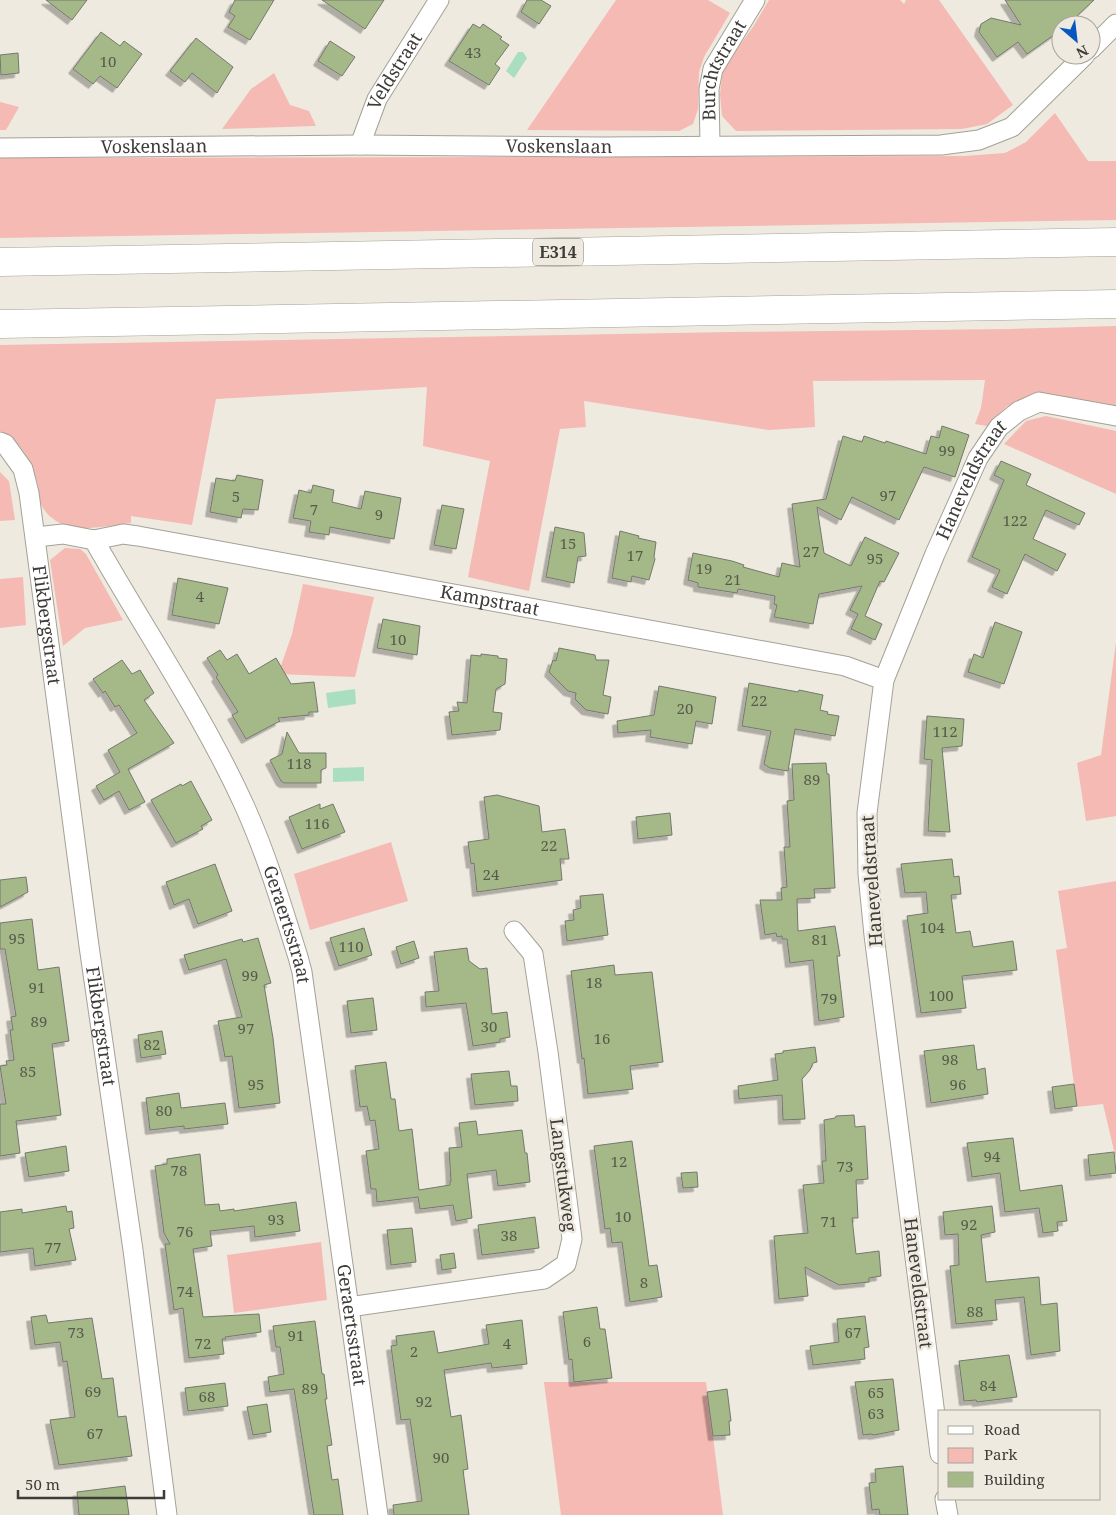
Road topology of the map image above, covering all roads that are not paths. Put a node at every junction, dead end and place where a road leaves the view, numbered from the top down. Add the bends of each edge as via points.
1 (439, 0) edge
2 (755, 0) edge
3 (1116, 24) edge
4 (1101, 39) edge
5 (1076, 65) edge
6 (360, 145) junction
7 (710, 146) junction
8 (0, 148) edge
9 (1116, 242) edge
10 (0, 262) edge
11 (1116, 304) edge
12 (0, 324) edge
13 (1116, 416) edge
14 (0, 442) edge
15 (36, 537) junction
16 (94, 540) junction
17 (884, 680) junction
18 (514, 931) dead end
19 (349, 1307) junction
20 (938, 1438) edge
21 (946, 1500) edge
22 (167, 1515) edge
23 (378, 1515) edge
24 (948, 1515) edge

1 - 6 street, Veldstraat via 377,99
2 - 7 street, Burchtstraat via 714,69 709,88
3 - 4 street
5 - 7 street, Voskenslaan via 1012,127 979,140 941,145
6 - 7 street, Voskenslaan
6 - 8 street, Voskenslaan
9 - 10 highway, E314
11 - 12 highway
13 - 17 street, Haneveldstraat via 1039,402 1019,411 999,427 970,475
14 - 15 street via 23,469
15 - 16 street via 64,534
15 - 22 street, Flikbergstraat
16 - 17 street, Kampstraat via 123,534 138,536 845,666
16 - 19 street, Geraertsstraat via 209,736 270,865 302,972
17 - 20 street, Haneveldstraat via 867,813 868,874
18 - 19 street, Langstukweg via 533,954 572,1239 566,1264 544,1280
19 - 23 street, Geraertsstraat
21 - 24 street

